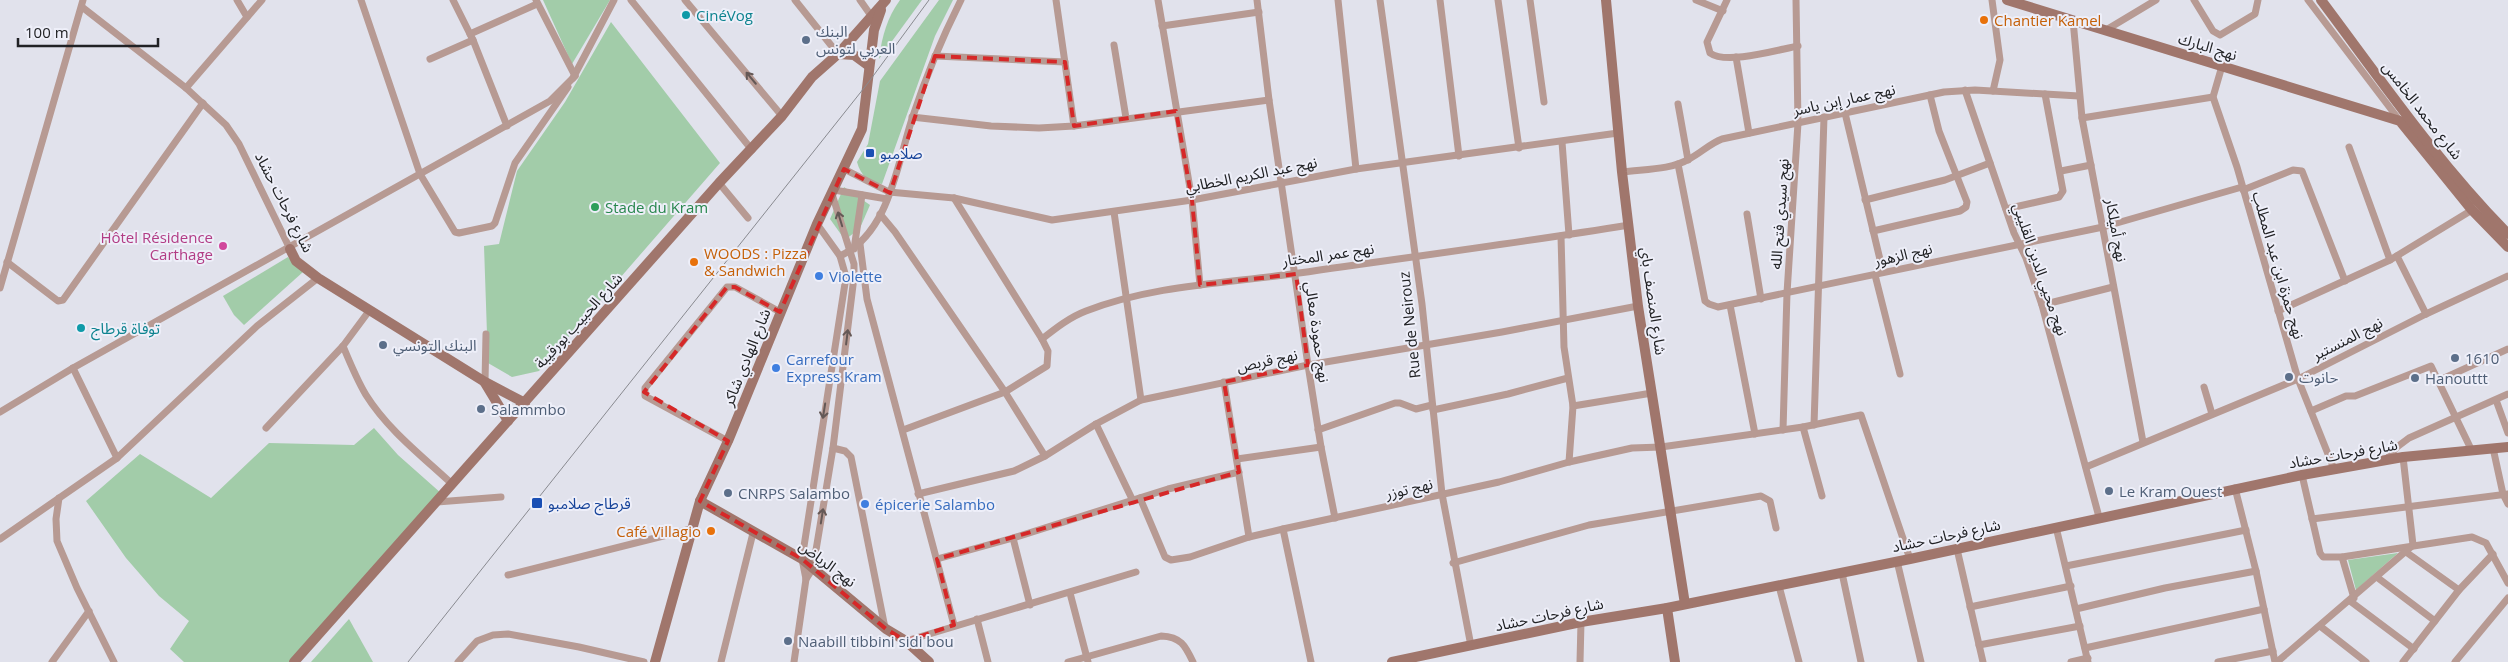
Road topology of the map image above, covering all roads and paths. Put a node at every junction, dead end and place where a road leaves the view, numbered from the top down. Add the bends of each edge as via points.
1 (89, 0) edge
2 (237, 0) edge
3 (262, 0) edge
4 (361, 0) edge
5 (453, 0) edge
6 (614, 0) edge
7 (631, 0) edge
8 (686, 0) edge
9 (795, 0) edge
10 (860, 0) edge
11 (962, 0) edge
12 (1056, 0) edge
13 (1158, 0) edge
14 (1257, 0) edge
15 (1338, 0) edge
16 (1380, 0) edge
17 (1440, 0) edge
18 (1498, 0) edge
19 (1530, 0) edge
20 (1606, 0) edge
21 (1696, 0) edge
22 (1728, 0) edge
23 (1796, 0) edge
24 (1992, 0) edge
25 (2007, 0) edge
26 (2156, 0) edge
27 (2194, 0) edge
28 (2258, 0) edge
29 (2308, 0) edge
30 (2321, 0) edge
31 (536, 2) edge
32 (884, 2) edge
33 (83, 5) edge
34 (1724, 11) junction
35 (1259, 12) junction
36 (246, 17) junction
37 (872, 17) junction
38 (2073, 20) junction
39 (1162, 26) junction
40 (2106, 30) junction
41 (472, 37) junction
42 (1114, 45) dead end
43 (1798, 46) junction
44 (838, 54) junction
45 (935, 56) junction
46 (1736, 57) junction
47 (430, 58) dead end
48 (1065, 62) junction
49 (869, 66) junction
50 (2222, 66) junction
51 (575, 76) junction
52 (186, 88) junction
53 (1965, 90) junction
54 (1992, 91) junction
55 (2045, 94) junction
56 (1930, 95) junction
57 (2079, 96) junction
58 (2213, 97) junction
59 (1269, 100) junction
60 (1544, 102) dead end
61 (203, 103) junction
62 (1678, 104) dead end
63 (1176, 111) junction
64 (1845, 113) junction
65 (782, 116) junction
66 (912, 117) junction
67 (1824, 117) junction
68 (1126, 118) junction
69 (2082, 118) junction
70 (2400, 121) junction
71 (1798, 123) junction
72 (508, 126) junction
73 (1074, 126) junction
74 (1618, 133) junction
75 (1749, 133) junction
76 (1562, 142) junction
77 (2349, 147) dead end
78 (1519, 148) junction
79 (752, 150) junction
80 (1460, 156) junction
81 (1688, 160) junction
82 (1403, 162) junction
83 (1990, 163) junction
84 (1678, 164) junction
85 (2091, 165) junction
86 (844, 169) junction
87 (1356, 170) junction
88 (2060, 171) junction
89 (1622, 172) junction
90 (420, 174) junction
91 (1958, 175) junction
92 (1282, 182) junction
93 (719, 183) junction
94 (2243, 188) junction
95 (833, 192) junction
96 (862, 195) junction
97 (888, 196) junction
98 (954, 198) junction
99 (1192, 200) junction
100 (1865, 200) junction
101 (2006, 209) junction
102 (2472, 210) junction
103 (1114, 212) junction
104 (880, 214) junction
105 (1747, 214) dead end
106 (748, 218) dead end
107 (817, 224) junction
108 (1628, 225) junction
109 (2103, 226) junction
110 (1873, 231) junction
111 (2508, 234) edge
112 (1565, 236) junction
113 (2018, 242) junction
114 (2508, 247) edge
115 (855, 248) junction
116 (290, 249) junction
117 (840, 256) junction
118 (1415, 256) junction
119 (2393, 258) junction
120 (7, 262) junction
121 (1296, 274) junction
122 (1879, 274) junction
123 (2508, 276) edge
124 (850, 277) junction
125 (318, 278) junction
126 (2344, 281) junction
127 (1200, 285) junction
128 (1820, 287) junction
129 (2113, 287) junction
130 (0, 288) edge
131 (1787, 293) junction
132 (1127, 299) junction
133 (1761, 299) junction
134 (1730, 305) junction
135 (2042, 305) junction
136 (1638, 306) junction
137 (369, 310) junction
138 (2278, 311) junction
139 (780, 312) junction
140 (2426, 314) junction
141 (1564, 321) junction
142 (486, 334) dead end
143 (1042, 339) junction
144 (1424, 345) junction
145 (343, 346) junction
146 (2508, 349) edge
147 (1308, 365) junction
148 (73, 368) junction
149 (1900, 374) dead end
150 (1568, 378) junction
151 (2298, 379) junction
152 (2440, 380) junction
153 (485, 382) junction
154 (1224, 382) junction
155 (2204, 386) dead end
156 (1005, 392) junction
157 (1652, 393) junction
158 (2508, 394) edge
159 (1141, 400) junction
160 (2496, 400) junction
161 (525, 403) junction
162 (1573, 406) junction
163 (1433, 408) junction
164 (2311, 411) junction
165 (0, 412) edge
166 (2212, 414) junction
167 (2456, 418) junction
168 (508, 421) junction
169 (1096, 424) junction
170 (1814, 425) junction
171 (1803, 427) junction
172 (266, 428) dead end
173 (903, 430) junction
174 (1318, 430) junction
175 (1783, 430) junction
176 (2508, 433) edge
177 (1755, 434) junction
178 (728, 441) junction
179 (2143, 442) junction
180 (1321, 447) junction
181 (1661, 447) junction
182 (2508, 447) edge
183 (833, 448) junction
184 (2493, 448) junction
185 (2471, 449) junction
186 (1045, 456) junction
187 (2403, 457) junction
188 (117, 458) junction
189 (1237, 460) junction
190 (2385, 460) junction
191 (1569, 462) junction
192 (2086, 468) junction
193 (2334, 469) junction
194 (1239, 472) junction
195 (2302, 475) junction
196 (452, 484) junction
197 (2235, 488) junction
198 (918, 494) junction
199 (1442, 494) junction
200 (2505, 494) edge
201 (1822, 496) dead end
202 (501, 497) dead end
203 (59, 498) junction
204 (1137, 499) junction
205 (437, 502) junction
206 (700, 502) junction
207 (2508, 504) edge
208 (2409, 506) junction
209 (1670, 512) junction
210 (2099, 517) junction
211 (1335, 518) junction
212 (2312, 519) junction
213 (2056, 527) junction
214 (1776, 528) dead end
215 (1283, 529) junction
216 (691, 530) junction
217 (2246, 530) junction
218 (753, 533) junction
219 (1249, 537) junction
220 (1013, 538) junction
221 (0, 539) edge
222 (2413, 545) junction
223 (1957, 548) junction
224 (2406, 552) junction
225 (2493, 554) junction
226 (2342, 557) junction
227 (802, 559) junction
228 (937, 559) junction
229 (1910, 559) junction
230 (1897, 561) junction
231 (1453, 563) junction
232 (2066, 566) junction
233 (814, 568) junction
234 (2256, 571) junction
235 (1136, 572) dead end
236 (1842, 573) junction
237 (508, 575) dead end
238 (2378, 578) junction
239 (806, 579) junction
240 (2508, 583) edge
241 (1779, 586) junction
242 (2071, 586) junction
243 (2459, 590) junction
244 (1070, 593) junction
245 (2508, 598) edge
246 (2352, 599) junction
247 (1685, 604) junction
248 (1030, 605) junction
249 (1970, 606) junction
250 (1667, 608) junction
251 (2076, 609) junction
252 (2264, 609) junction
253 (88, 611) junction
254 (977, 618) junction
255 (2435, 621) junction
256 (1581, 622) junction
257 (954, 625) junction
258 (2080, 626) junction
259 (2320, 626) junction
260 (886, 629) junction
261 (906, 641) junction
262 (1979, 645) junction
263 (1471, 646) junction
264 (2085, 648) junction
265 (2414, 649) junction
266 (2273, 652) junction
267 (1088, 659) edge
268 (2088, 660) edge
269 (52, 662) edge
270 (114, 662) edge
271 (294, 662) edge
272 (458, 662) edge
273 (644, 662) edge
274 (655, 662) edge
275 (720, 662) edge
276 (794, 662) edge
277 (929, 662) edge
278 (988, 662) edge
279 (1068, 662) edge
280 (1193, 662) edge
281 (1311, 662) edge
282 (1392, 662) edge
283 (1580, 662) edge
284 (1676, 662) edge
285 (1799, 662) edge
286 (1861, 662) edge
287 (1921, 662) edge
288 (1983, 662) edge
289 (2071, 662) edge
290 (2218, 662) edge
291 (2276, 662) edge
292 (2366, 662) edge
293 (2403, 662) edge
294 (2455, 662) edge

1 - 33 street
2 - 36 street
3 - 36 street
4 - 90 street
5 - 41 street
6 - 51 street
7 - 79 street
65 -> 8 street
9 - 44 street
10 - 37 street
11 - 45 street
12 - 48 street
13 - 39 street
14 - 35 street, نهج حمودة معالي
15 - 87 street
16 - 82 street, Rue de Neirouz
17 - 80 street
18 - 78 street
19 - 60 street
20 - 74 street, شارع المنصف باي
21 - 34 street
22 - 34 street
23 - 43 street, نهج سيدي فتح الله
24 - 54 street via 2000,60
25 - 38 street, نهج البارك
26 - 40 street
27 - 28 street via 2213,31 2222,34 2255,14
29 - 70 street
30 - 111 street, شارع محمد الخامس via 2426,140 2477,203
31 - 41 street
31 - 51 street
32 - 37 street, شارع الحبيب بورقيبة
32 - 49 street, شارع الهادي شاكر via 874,30
33 - 52 street, شارع فرحات حشاد
33 - 120 street
34 - 46 street via 1707,42 1714,56
35 - 39 street
35 - 59 street, نهج حمودة معالي
36 - 52 street
37 - 44 street, شارع الحبيب بورقيبة
38 - 40 street, نهج البارك
38 - 57 street, نهج أميلكار
39 - 63 street
40 - 50 street, نهج البارك
41 - 47 street
41 - 72 street
42 - 68 street
43 - 46 street
43 - 71 street, نهج سيدي فتح الله
44 - 49 street via 854,55
44 - 65 street, شارع الحبيب بورقيبة via 812,77
45 - 48 street
45 - 66 street
46 - 75 street
48 - 73 street
49 - 86 street, شارع الهادي شاكر via 865,116 857,145
50 - 58 street
50 - 70 street, نهج البارك
51 - 72 street via 550,102
51 - 90 street via 518,156 492,226 455,232
52 - 61 street, شارع فرحات حشاد
53 - 54 street, نهج عمار إبن ياسر
53 - 56 street, نهج عمار إبن ياسر
53 - 83 street, نهج محيي الدين القليبي
54 - 55 street, نهج عمار إبن ياسر
55 - 57 street, نهج عمار إبن ياسر
55 - 88 street
56 - 64 street, نهج عمار إبن ياسر
56 - 91 street
57 - 69 street, نهج أميلكار
58 - 69 street
58 - 94 street, نهج حمزة ابن عبد المطلب
59 - 63 street
59 - 92 street, نهج حمودة معالي
61 - 116 street, شارع فرحات حشاد via 226,125 239,144
61 - 120 street via 63,300 58,301
62 - 81 street
63 - 68 street
63 - 99 street
64 - 67 street, نهج عمار إبن ياسر
64 - 100 street
65 - 79 street, شارع الحبيب بورقيبة
66 - 73 street via 991,126
66 - 97 street
67 - 71 street, نهج عمار إبن ياسر
67 - 128 street
68 - 73 street
69 - 85 street, نهج أميلكار
70 - 102 street
71 - 75 street, نهج عمار إبن ياسر
71 - 131 street, نهج سيدي فتح الله
72 - 90 street
74 - 76 street, نهج عبد الكريم الخطابي
74 - 89 street, شارع المنصف باي
75 - 81 street, نهج عمار إبن ياسر via 1711,143
76 - 78 street, نهج عبد الكريم الخطابي
76 - 112 street
77 - 119 street
78 - 80 street, نهج عبد الكريم الخطابي
79 - 93 street, شارع الحبيب بورقيبة
80 - 82 street, نهج عبد الكريم الخطابي
81 - 84 street, نهج عمار إبن ياسر
82 - 87 street, نهج عبد الكريم الخطابي
82 - 118 street, Rue de Neirouz
83 - 91 street
83 - 101 street, نهج محيي الدين القليبي
84 - 89 street, نهج عمار إبن ياسر
84 - 134 street, نهج الزهور via 1705,300 1713,306
85 - 88 street
85 - 109 street, نهج أميلكار
86 - 95 street, شارع الهادي شاكر
86 - 97 street
87 - 92 street, نهج عبد الكريم الخطابي
88 - 101 street via 2063,188 2059,196
89 - 108 street, شارع المنصف باي
90 - 116 street
91 - 100 street
91 - 110 street via 1967,202 1962,211
92 - 99 street, نهج عبد الكريم الخطابي
92 - 121 street, نهج حمودة معالي
93 - 106 street
93 - 161 street, شارع الحبيب بورقيبة
94 - 109 street, نهج الزهور
94 - 126 street, نهج الزهور via 2293,170 2302,171
94 - 138 street, نهج حمزة ابن عبد المطلب
95 - 96 street, نهج عبد الكريم الخطابي
95 - 107 street, شارع الهادي شاكر
115 -> 95 street
96 - 97 street, نهج عبد الكريم الخطابي
96 - 115 street
97 - 98 street, نهج عبد الكريم الخطابي
97 - 104 street
98 - 103 street, نهج عبد الكريم الخطابي via 1052,220
98 - 143 street
99 - 103 street, نهج عبد الكريم الخطابي
99 - 127 street
100 - 110 street
101 - 113 street, نهج محيي الدين القليبي
102 - 114 street
102 - 119 street
103 - 132 street
104 - 115 street
104 - 156 street
105 - 133 street
107 - 117 street
107 - 139 street, شارع الهادي شاكر
108 - 112 street, نهج عمر المختار
108 - 136 street, شارع المنصف باي
109 - 113 street, نهج الزهور
109 - 129 street, نهج أميلكار
110 - 122 street
112 - 118 street, نهج عمر المختار
112 - 141 street
113 - 122 street, نهج الزهور
113 - 135 street, نهج محيي الدين القليبي
115 - 117 street
115 - 124 street
115 - 173 street
116 - 125 street, شارع فرحات حشاد via 296,260
116 - 148 street
117 - 124 street
118 - 121 street, نهج عمر المختار
118 - 144 street, Rue de Neirouz
119 - 126 street
119 - 140 street
120 - 130 street
121 - 127 street, نهج عمر المختار
121 - 147 street, نهج حمودة معالي
122 - 128 street, نهج الزهور
122 - 149 street
123 - 140 street, نهج المنستير
183 -> 124 street
124 -> 227 street
125 - 137 street, شارع فرحات حشاد
125 - 188 street via 257,326
126 - 138 street
127 - 132 street, نهج عمر المختار
128 - 131 street, نهج الزهور
128 - 170 street
129 - 135 street
129 - 179 street, نهج أميلكار
131 - 133 street, نهج الزهور
131 - 175 street, نهج سيدي فتح الله
132 - 143 street, نهج عمر المختار via 1086,311 1062,323
132 - 159 street
133 - 134 street, نهج الزهور
134 - 177 street
135 - 192 street, نهج محيي الدين القليبي
136 - 141 street, نهج قربص
136 - 157 street, شارع المنصف باي
137 - 145 street
137 - 153 street, شارع فرحات حشاد
138 - 151 street, نهج حمزة ابن عبد المطلب
139 - 178 street, شارع الهادي شاكر
139 - 178 street via 735,287 727,287 645,388 645,396
140 - 151 street, نهج المنستير
141 - 144 street, نهج قربص
141 - 150 street
142 - 153 street
143 - 156 street via 1048,351 1047,366
144 - 147 street, نهج قربص
144 - 163 street, Rue de Neirouz
145 - 172 street
145 - 196 street via 366,395 409,445
146 - 152 street
147 - 154 street, نهج قربص
147 - 174 street, نهج حمودة معالي
148 - 165 street
148 - 188 street
150 - 162 street
150 - 163 street via 1508,394
151 - 164 street, نهج حمزة ابن عبد المطلب
151 - 166 street, نهج المنستير
152 - 164 street via 2434,367 2428,366
152 - 167 street
153 - 161 street, شارع فرحات حشاد
153 - 168 street, شارع فرحات حشاد
154 - 159 street, نهج قربص
154 - 189 street
155 - 166 street
156 - 173 street
156 - 186 street
157 - 162 street
157 - 181 street, شارع المنصف باي
158 - 160 street
159 - 169 street, نهج قربص
160 - 167 street
160 - 176 street
161 - 168 street, شارع الحبيب بورقيبة
162 - 191 street
163 - 174 street via 1416,409 1395,403
163 - 199 street, Rue de Neirouz
164 - 193 street, نهج حمزة ابن عبد المطلب
166 - 179 street, نهج المنستير
167 - 185 street
167 - 190 street via 2409,438
168 - 196 street, شارع الحبيب بورقيبة
169 - 186 street, نهج قربص
169 - 204 street
170 - 171 street, نهج توزر
170 - 229 street, نهج توزر via 1861,415
171 - 175 street, نهج توزر
171 - 201 street
173 - 198 street
174 - 180 street, نهج حمودة معالي
175 - 177 street, نهج توزر
177 - 181 street, نهج توزر
178 - 206 street, شارع الهادي شاكر
179 - 192 street, نهج المنستير
180 - 189 street
180 - 211 street, نهج حمودة معالي
181 - 191 street, نهج توزر via 1632,448
181 - 209 street, شارع المنصف باي
182 - 184 street, شارع فرحات حشاد
233 -> 183 street
183 - 260 street via 845,451 851,457
184 - 185 street, شارع فرحات حشاد
184 - 200 street
185 - 187 street, شارع فرحات حشاد
186 - 198 street, نهج قربص via 1014,471
187 - 190 street, شارع فرحات حشاد
187 - 208 street
188 - 203 street
189 - 194 street
190 - 193 street, شارع فرحات حشاد
191 - 199 street, نهج توزر
192 - 210 street, نهج محيي الدين القليبي
193 - 195 street, شارع فرحات حشاد
194 - 204 street
194 - 219 street
195 - 197 street, شارع فرحات حشاد
195 - 212 street
196 - 205 street, شارع الحبيب بورقيبة
197 - 210 street, شارع فرحات حشاد
197 - 217 street
198 - 228 street
199 - 211 street, نهج توزر
199 - 231 street, Rue de Neirouz
200 - 207 street
200 - 208 street
202 - 205 street
203 - 221 street
203 - 253 street via 57,541
204 - 219 street, نهج توزر via 1165,557 1171,560
204 - 220 street
205 - 271 street, شارع الحبيب بورقيبة
206 - 216 street, شارع الهادي شاكر
206 - 218 street, نهج الرياض
208 - 212 street
208 - 222 street
209 - 214 street via 1763,496 1770,501
209 - 231 street via 1589,526
209 - 247 street, شارع المنصف باي
210 - 213 street, شارع فرحات حشاد
211 - 215 street, نهج توزر
212 - 226 street via 2321,556 2328,559
213 - 223 street, شارع فرحات حشاد
213 - 232 street
215 - 219 street, نهج توزر
215 - 281 street
216 - 237 street
216 - 274 street, شارع الهادي شاكر
217 - 232 street
217 - 234 street
218 - 227 street, نهج الرياض
218 - 275 street
220 - 228 street
220 - 248 street
222 - 224 street
222 - 225 street via 2472,537 2483,540
222 - 226 street
223 - 229 street, شارع فرحات حشاد
223 - 249 street
224 - 238 street
224 - 243 street
225 - 240 street
225 - 243 street
226 - 246 street
227 - 233 street, نهج الرياض
227 - 239 street
228 - 257 street
229 - 230 street, شارع فرحات حشاد
230 - 236 street, شارع فرحات حشاد
230 - 287 street
231 - 263 street, Rue de Neirouz
232 - 242 street
233 - 239 street
233 - 260 street, نهج الرياض
234 - 251 street
234 - 252 street
235 - 244 street
236 - 241 street, شارع فرحات حشاد
236 - 286 street
238 - 246 street
238 - 255 street
239 - 276 street
241 - 247 street, شارع فرحات حشاد
241 - 285 street
242 - 249 street
242 - 251 street
243 - 255 street
244 - 248 street
244 - 267 street
245 - 294 street
246 - 259 street
246 - 265 street
247 - 250 street, شارع فرحات حشاد
248 - 254 street
249 - 262 street
250 - 256 street, شارع فرحات حشاد
250 - 284 street
251 - 258 street
252 - 264 street
252 - 266 street
253 - 269 street
253 - 270 street
254 - 257 street
254 - 278 street
255 - 265 street
256 - 263 street, شارع فرحات حشاد
256 - 283 street
257 - 261 street
258 - 262 street
258 - 264 street
259 - 291 street
259 - 292 street
260 - 261 street, نهج الرياض
261 - 277 street, نهج الرياض
262 - 288 street
263 - 282 street, شارع فرحات حشاد
264 - 268 street
265 - 293 street
266 - 290 street
266 - 291 street
267 - 279 street
267 - 280 street via 1161,636 1185,644
268 - 289 street
272 - 273 street via 477,641 508,634 579,646

